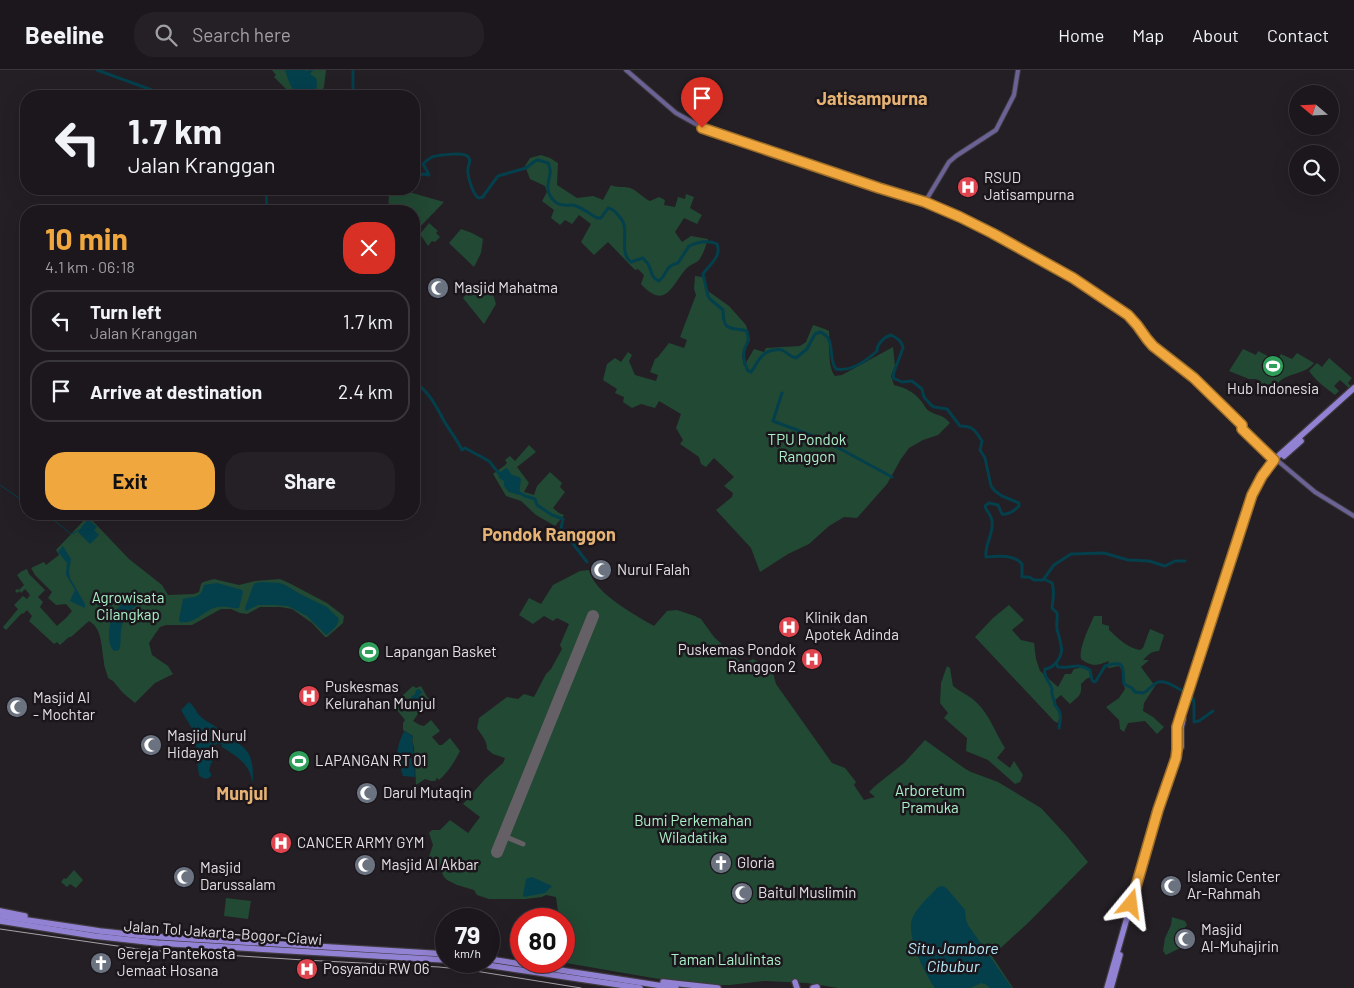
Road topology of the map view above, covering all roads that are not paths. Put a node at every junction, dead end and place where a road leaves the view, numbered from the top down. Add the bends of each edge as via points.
1 (626, 70) edge
2 (1018, 70) edge
3 (925, 202) junction
4 (1354, 388) edge
5 (1354, 392) edge
6 (1274, 459) junction
7 (1354, 516) edge
8 (0, 911) edge
9 (0, 916) edge
10 (0, 921) edge
11 (39, 922) junction
12 (435, 953) edge
13 (435, 959) edge
14 (500, 961) edge
15 (500, 966) edge
16 (1113, 973) junction
17 (591, 977) junction
18 (619, 988) edge
19 (640, 988) edge
20 (676, 988) edge
21 (718, 988) edge
22 (1107, 988) edge
23 (1111, 988) edge

1 - 3 main road via 676,112 705,129
2 - 3 main road via 1014,95 996,130 950,162
3 - 6 main road via 984,229 1063,272 1128,315 1156,349 1194,378
4 - 6 highway
5 - 6 highway
6 - 7 main road via 1315,492
6 - 16 highway via 1257,492 1184,717 1178,761
8 - 11 highway
9 - 11 highway, Jalan Tol Jakarta–Bogor–Ciawi
10 - 13 highway, Jalan Tol Jakarta–Bogor–Ciawi via 157,944
11 - 12 highway, Jalan Tol Jakarta–Bogor–Ciawi via 146,936
14 - 17 highway
15 - 17 highway
16 - 22 highway
16 - 23 highway
17 - 18 highway
17 - 19 highway
17 - 20 highway
17 - 21 highway via 604,974

